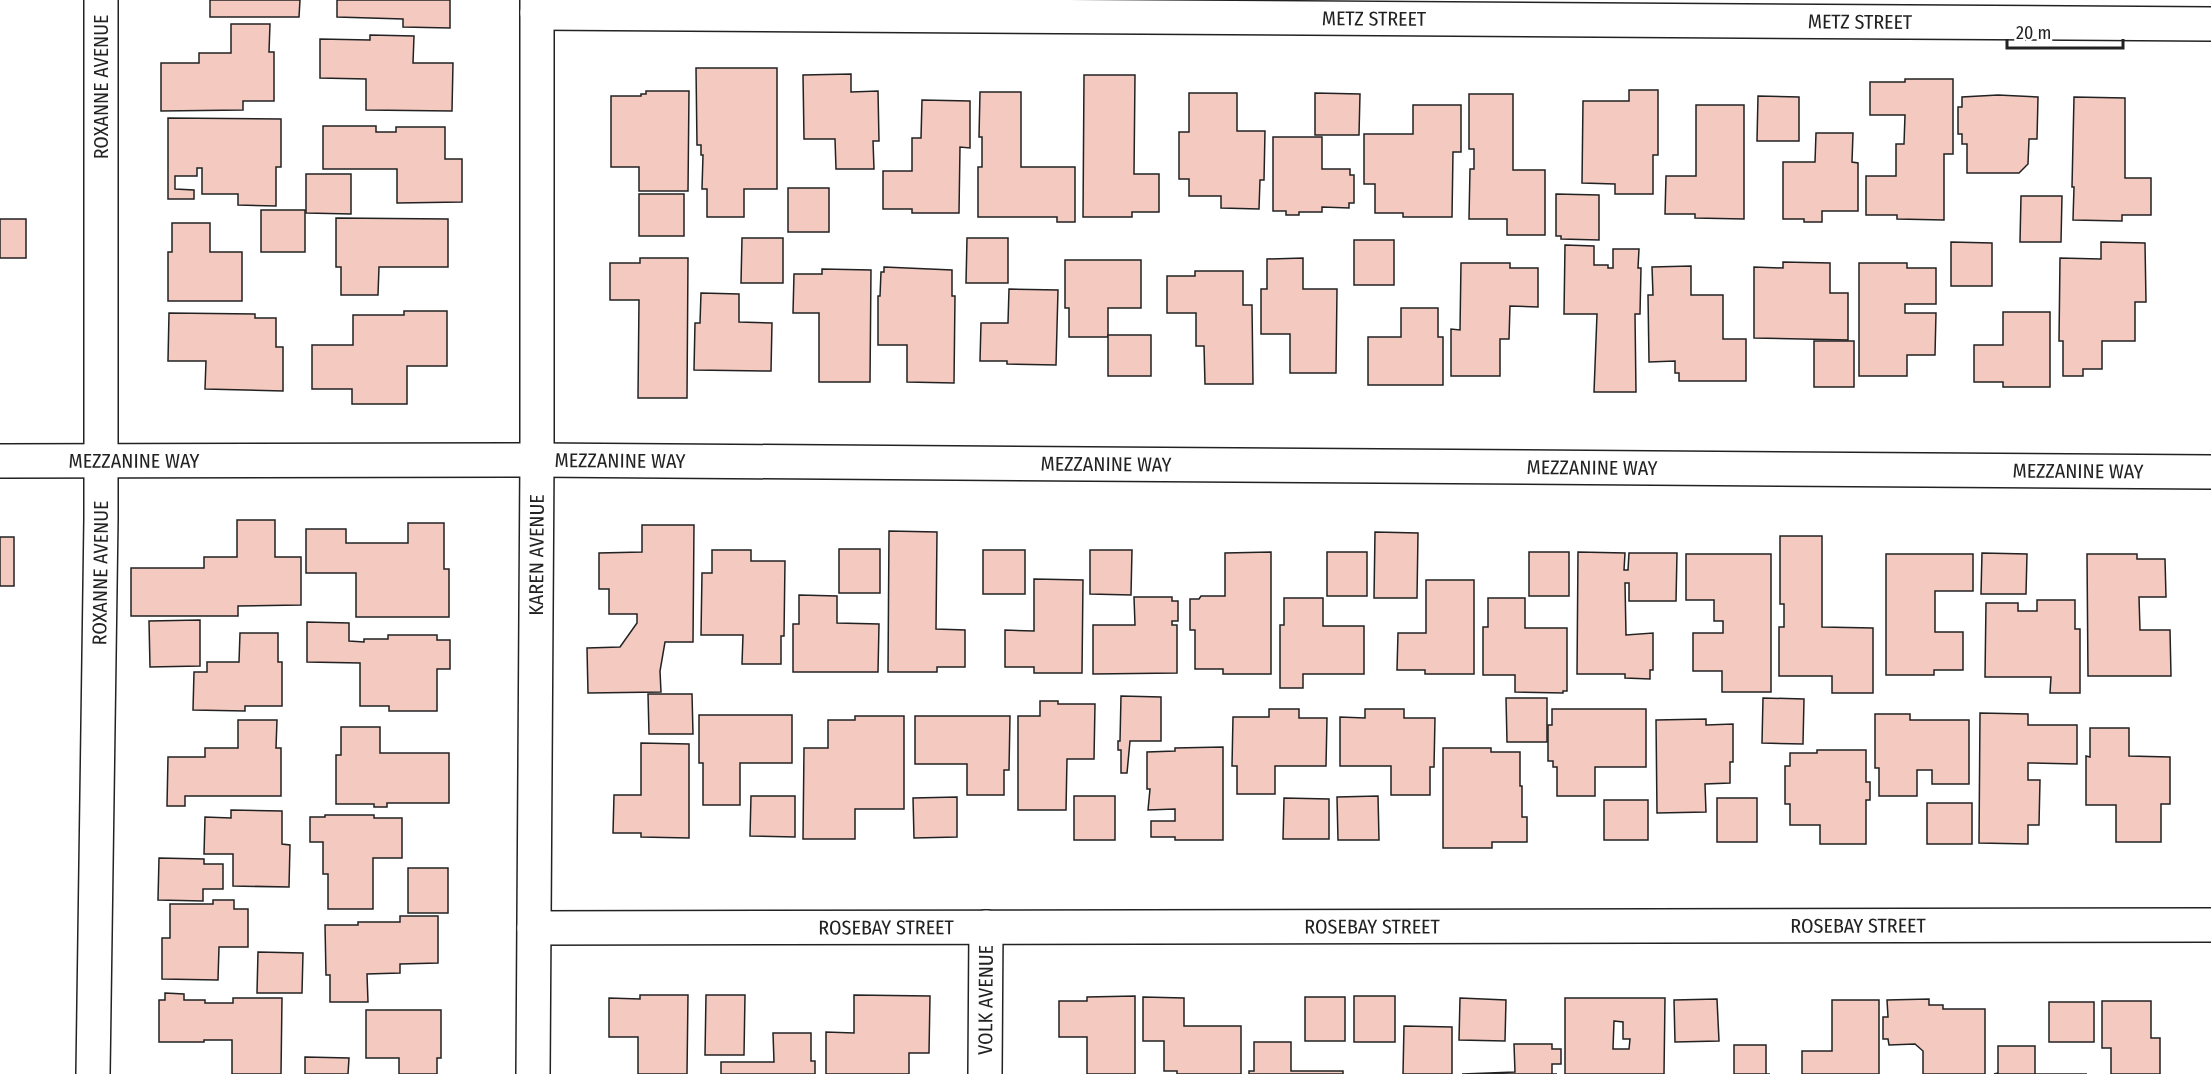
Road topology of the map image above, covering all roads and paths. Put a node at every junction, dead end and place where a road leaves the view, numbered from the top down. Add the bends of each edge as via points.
1 (101, 0) edge
2 (537, 7) edge
3 (2211, 24) edge
4 (537, 460) junction
5 (0, 462) edge
6 (101, 462) junction
7 (2211, 472) edge
8 (2211, 925) edge
9 (986, 927) junction
10 (534, 928) junction
11 (93, 1074) edge
12 (533, 1074) edge
13 (985, 1074) edge

1 - 6 street, ROXANNE AVENUE
2 - 3 street, METZ STREET
2 - 4 street, KAREN AVENUE
4 - 6 street, MEZZANINE WAY
4 - 7 street, MEZZANINE WAY
4 - 10 street, KAREN AVENUE
5 - 6 street, MEZZANINE WAY
6 - 11 street, ROXANNE AVENUE
8 - 9 street, ROSEBAY STREET
9 - 10 street, ROSEBAY STREET
9 - 13 street, VOLK AVENUE
10 - 12 street, KAREN AVENUE

